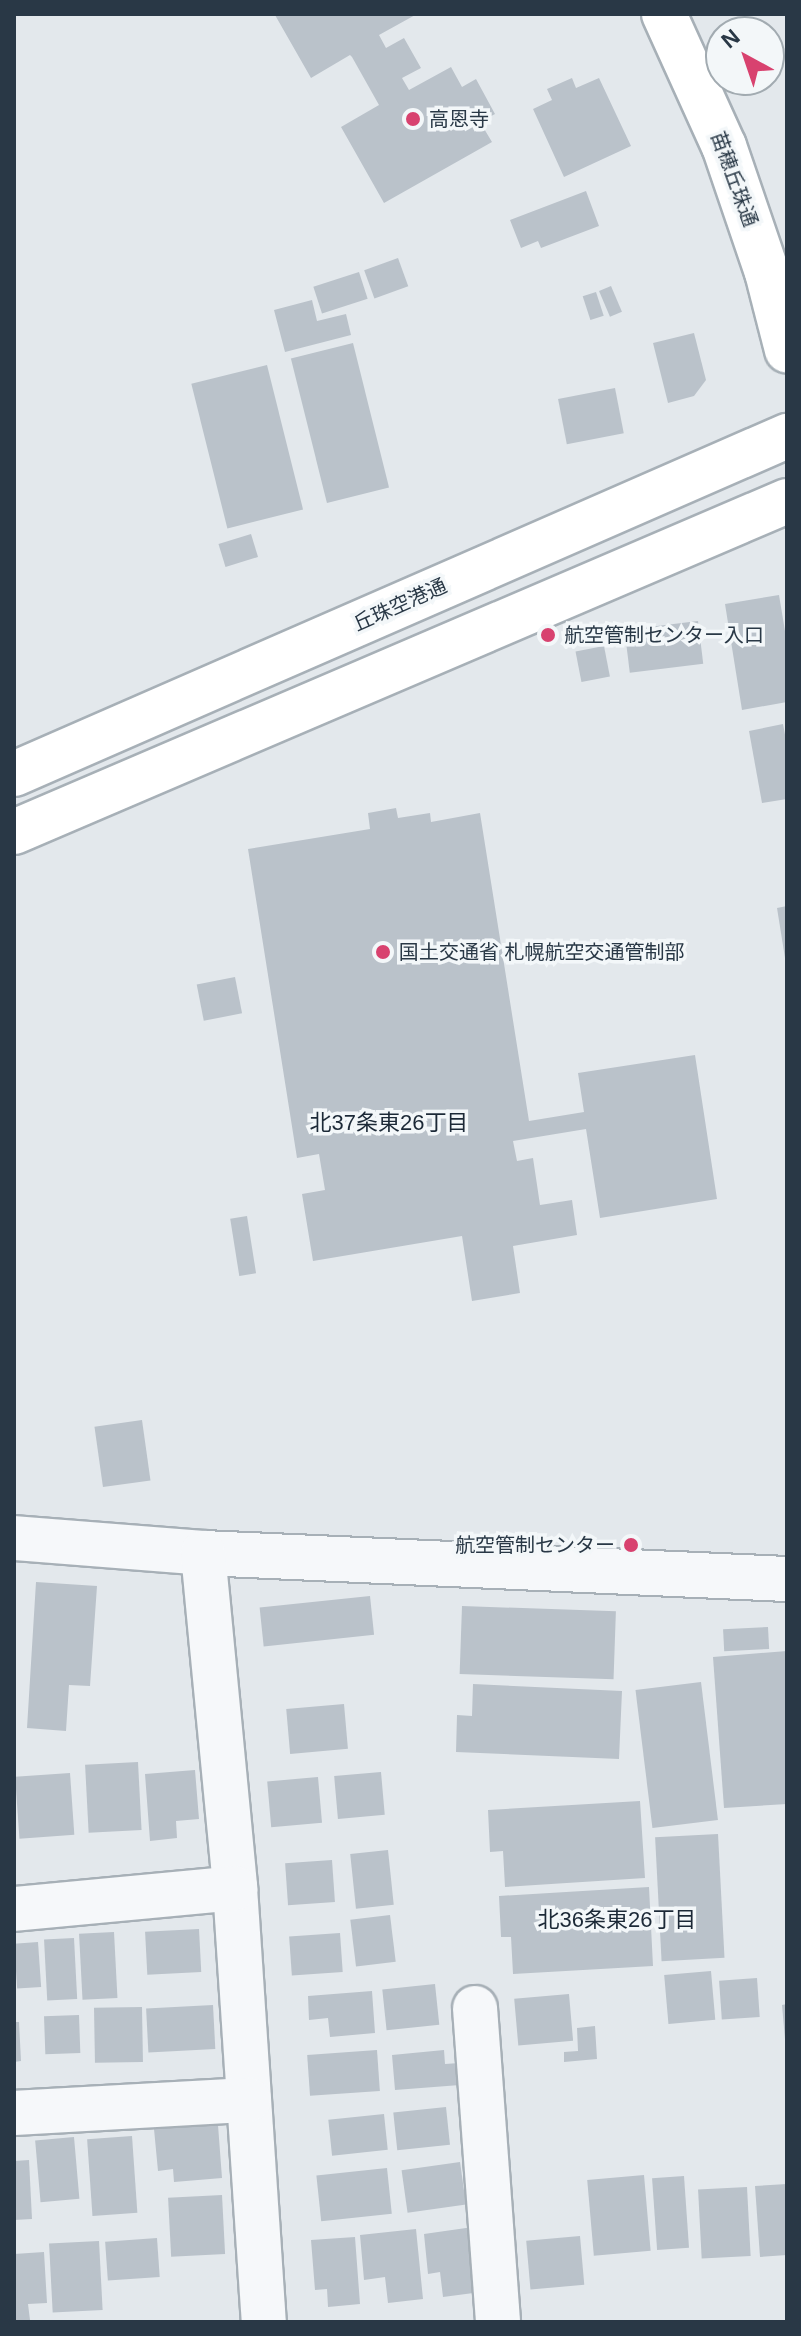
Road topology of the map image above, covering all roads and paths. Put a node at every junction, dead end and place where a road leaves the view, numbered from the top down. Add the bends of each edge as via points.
1 (664, 14) edge
2 (787, 350) edge
3 (787, 436) edge
4 (787, 501) edge
5 (14, 774) edge
6 (14, 832) edge
7 (14, 1538) edge
8 (203, 1553) junction
9 (787, 1579) edge
10 (235, 1888) junction
11 (14, 1909) edge
12 (475, 2008) dead end
13 (249, 2100) junction
14 (14, 2113) edge
15 (264, 2322) edge
16 (498, 2322) edge

1 - 2 main road, 苗穂丘珠通 via 724,146
3 - 5 main road, 丘珠空港通
4 - 6 main road
7 - 8 street
8 - 9 street
8 - 10 street
10 - 11 street
10 - 13 street
12 - 16 street
13 - 14 street
13 - 15 street

